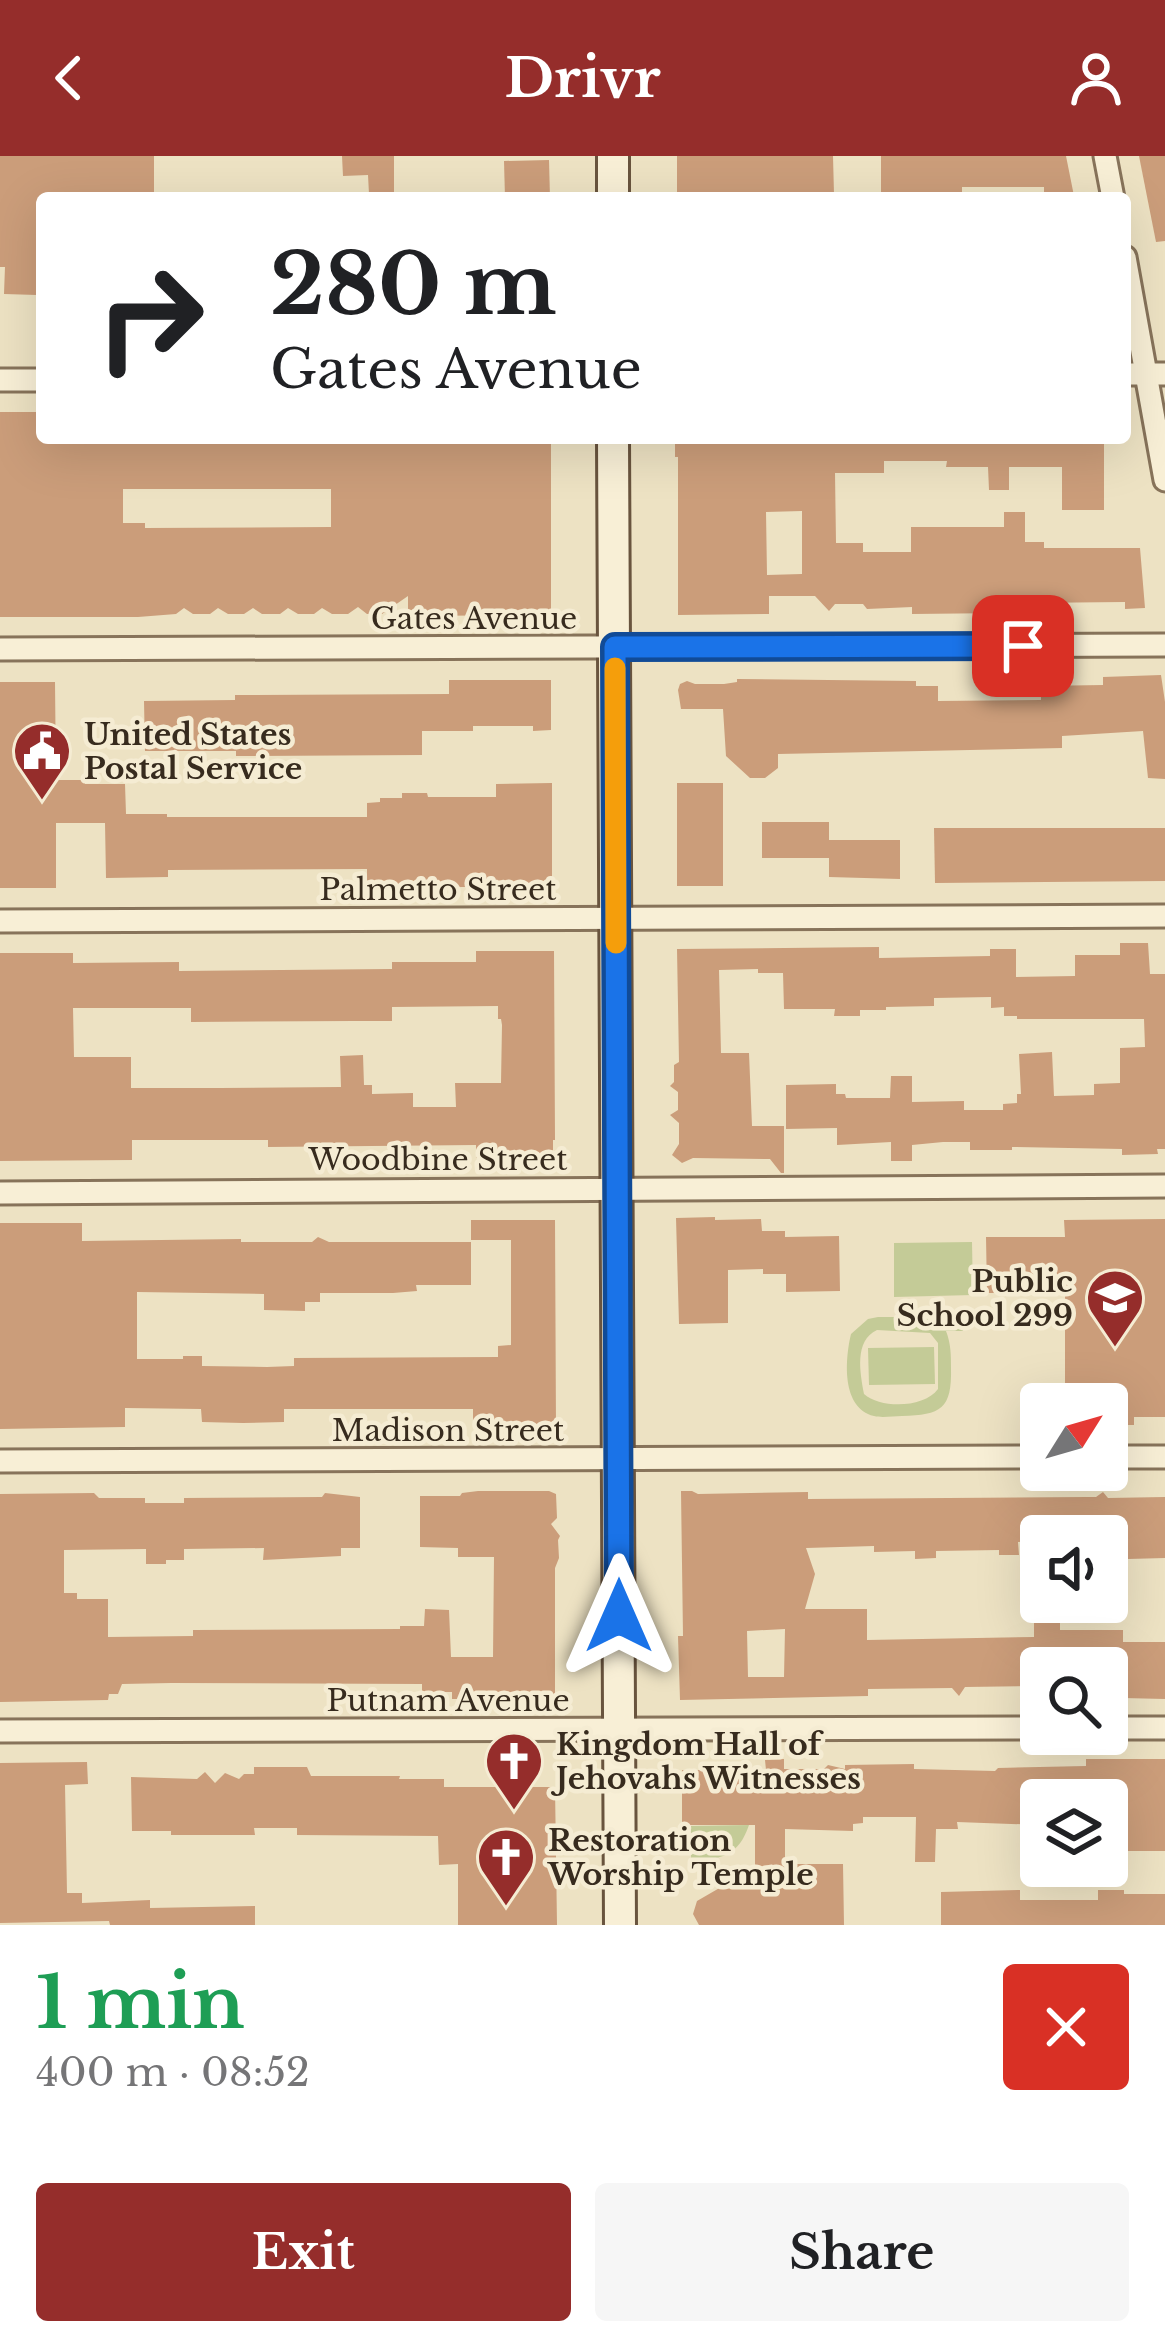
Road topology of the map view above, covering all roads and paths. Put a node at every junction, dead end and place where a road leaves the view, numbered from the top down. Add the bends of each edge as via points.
1 (613, 156) edge
2 (1105, 156) edge
3 (613, 192) edge
4 (1112, 192) edge
5 (1131, 290) edge
6 (1146, 374) edge
7 (0, 380) edge
8 (36, 380) edge
9 (613, 444) edge
10 (1165, 480) edge
11 (1165, 645) edge
12 (615, 647) junction
13 (0, 649) edge
14 (1165, 916) edge
15 (616, 918) junction
16 (0, 921) edge
17 (1165, 1186) edge
18 (618, 1188) junction
19 (0, 1193) edge
20 (1020, 1457) edge
21 (1128, 1457) edge
22 (1165, 1457) edge
23 (619, 1459) junction
24 (0, 1461) edge
25 (1020, 1728) edge
26 (1128, 1728) edge
27 (1165, 1728) edge
28 (620, 1730) junction
29 (0, 1731) edge
30 (620, 1925) edge

1 - 3 main road
2 - 4 street
5 - 6 street
6 - 10 street
7 - 8 street
9 - 12 main road
11 - 12 street, Gates Avenue
12 - 13 street, Gates Avenue
12 - 15 main road
14 - 15 street, Palmetto Street
15 - 16 street, Palmetto Street
15 - 18 main road
17 - 18 street, Woodbine Street
18 - 19 street, Woodbine Street
18 - 23 main road
20 - 23 street, Madison Street
21 - 22 street
23 - 24 street, Madison Street
23 - 28 main road
25 - 28 street, Putnam Avenue
26 - 27 street
28 - 29 street, Putnam Avenue
28 - 30 main road

